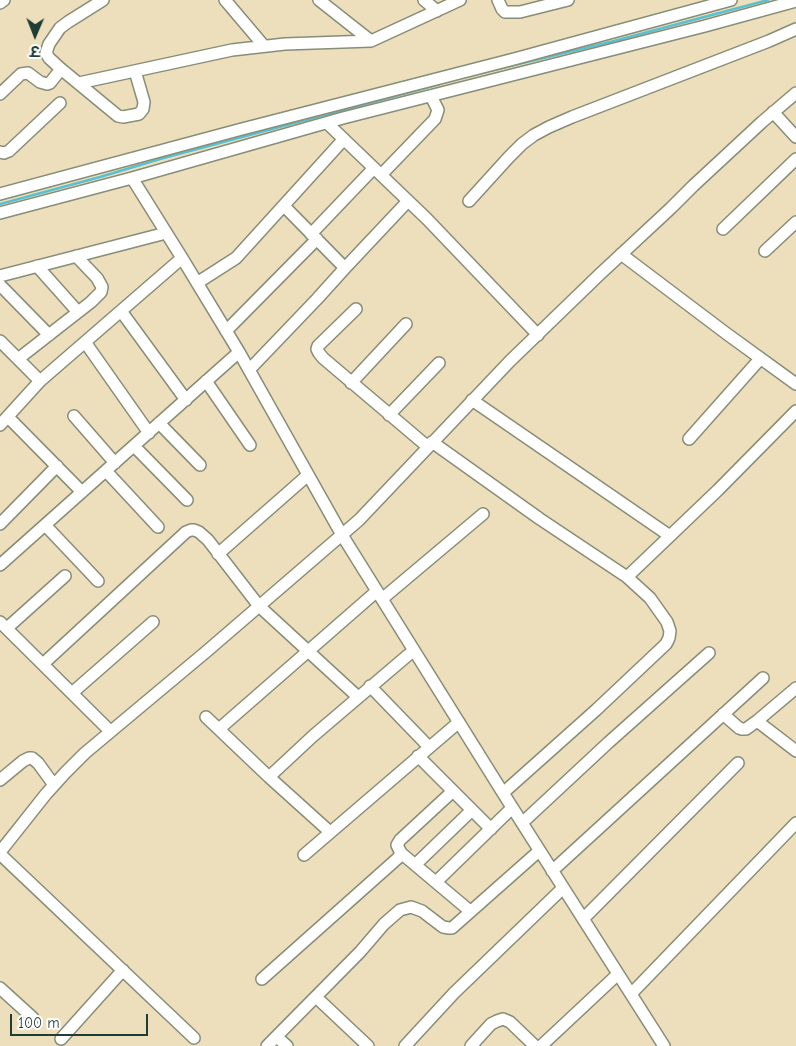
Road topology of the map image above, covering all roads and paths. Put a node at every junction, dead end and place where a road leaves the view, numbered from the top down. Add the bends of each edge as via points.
1 (4, 0) edge
2 (103, 0) edge
3 (225, 0) edge
4 (319, 0) edge
5 (424, 0) edge
6 (460, 0) edge
7 (498, 0) edge
8 (568, 0) edge
9 (731, 0) edge
10 (796, 1) edge
11 (0, 3) edge
12 (437, 11) junction
13 (796, 29) edge
14 (371, 41) junction
15 (264, 46) junction
16 (61, 69) junction
17 (135, 71) junction
18 (79, 83) junction
19 (796, 93) edge
20 (0, 94) edge
21 (431, 96) junction
22 (60, 103) dead end
23 (773, 112) junction
24 (327, 123) junction
25 (796, 136) edge
26 (344, 139) junction
27 (0, 152) edge
28 (796, 159) edge
29 (378, 171) junction
30 (132, 178) junction
31 (0, 194) edge
32 (408, 201) junction
33 (469, 201) dead end
34 (284, 206) junction
35 (0, 213) edge
36 (796, 222) edge
37 (723, 229) dead end
38 (166, 233) junction
39 (314, 237) junction
40 (765, 251) dead end
41 (621, 254) junction
42 (76, 256) junction
43 (182, 258) junction
44 (37, 266) junction
45 (345, 268) junction
46 (0, 276) edge
47 (197, 283) junction
48 (0, 285) edge
49 (356, 309) dead end
50 (121, 310) junction
51 (78, 312) junction
52 (406, 324) dead end
53 (226, 331) junction
54 (49, 335) junction
55 (538, 335) junction
56 (0, 340) edge
57 (85, 342) junction
58 (239, 352) junction
59 (4, 353) edge
60 (18, 359) junction
61 (760, 359) junction
62 (439, 363) dead end
63 (249, 370) junction
64 (40, 381) junction
65 (206, 381) junction
66 (351, 383) junction
67 (796, 384) edge
68 (186, 400) junction
69 (472, 400) junction
70 (796, 411) edge
71 (389, 415) junction
72 (74, 416) dead end
73 (4, 421) edge
74 (159, 423) junction
75 (149, 432) junction
76 (689, 439) dead end
77 (250, 445) dead end
78 (430, 445) junction
79 (134, 446) junction
80 (57, 466) junction
81 (200, 466) dead end
82 (111, 467) junction
83 (308, 475) junction
84 (82, 492) junction
85 (186, 500) dead end
86 (483, 514) dead end
87 (0, 524) edge
88 (45, 525) junction
89 (158, 527) dead end
90 (342, 535) junction
91 (670, 536) junction
92 (218, 554) junction
93 (0, 565) edge
94 (65, 576) dead end
95 (627, 577) junction
96 (98, 581) dead end
97 (380, 595) junction
98 (259, 606) junction
99 (153, 622) dead end
100 (3, 625) edge
101 (414, 650) junction
102 (308, 651) junction
103 (709, 653) dead end
104 (43, 664) junction
105 (763, 678) dead end
106 (370, 686) junction
107 (796, 688) edge
108 (72, 693) junction
109 (358, 697) junction
110 (723, 714) junction
111 (206, 717) dead end
112 (757, 721) junction
113 (459, 722) junction
114 (219, 729) junction
115 (110, 730) junction
116 (429, 747) junction
117 (796, 751) edge
118 (418, 756) junction
119 (738, 763) dead end
120 (269, 777) junction
121 (0, 780) edge
122 (54, 785) junction
123 (453, 791) junction
124 (503, 793) junction
125 (512, 808) junction
126 (472, 810) junction
127 (796, 822) edge
128 (522, 823) junction
129 (491, 829) junction
130 (330, 832) junction
131 (540, 851) junction
132 (0, 853) edge
133 (401, 853) junction
134 (304, 855) dead end
135 (415, 865) junction
136 (552, 872) junction
137 (436, 882) junction
138 (563, 888) junction
139 (470, 911) junction
140 (583, 919) junction
141 (122, 970) junction
142 (618, 974) junction
143 (262, 979) dead end
144 (0, 988) edge
145 (631, 994) junction
146 (316, 997) junction
147 (33, 1018) dead end
148 (277, 1037) junction
149 (194, 1038) dead end
150 (61, 1039) dead end
151 (267, 1046) edge
152 (287, 1046) edge
153 (368, 1046) edge
154 (405, 1046) edge
155 (470, 1046) edge
156 (535, 1046) edge
157 (541, 1046) edge
158 (664, 1046) edge

1 - 11 street
2 - 16 street via 60,28 49,44 46,53
3 - 15 street
4 - 14 street
5 - 12 street
6 - 12 street
7 - 8 street via 505,12 520,12
9 - 31 street
10 - 21 street
12 - 14 street
13 - 33 street via 549,127 522,144
14 - 15 street
15 - 17 street
16 - 18 street
16 - 20 street via 47,84 28,73 21,74
17 - 18 street
17 - 18 street via 144,102 139,114 132,116 118,116
19 - 23 street
21 - 24 street
21 - 29 street via 438,110 435,119
22 - 27 street via 9,151
23 - 25 street
23 - 41 street
24 - 26 street
24 - 30 street
26 - 29 street
26 - 34 street
28 - 37 street
29 - 32 street
29 - 39 street
30 - 35 street
30 - 38 street
32 - 45 street
32 - 55 street
34 - 39 street
34 - 47 street via 236,258
36 - 40 street
38 - 42 street
38 - 43 street
39 - 45 street
39 - 53 street
41 - 55 street
41 - 61 street
42 - 44 street
42 - 51 street via 102,287 101,292
43 - 47 street
43 - 50 street
44 - 46 street
44 - 51 street
45 - 63 street
47 - 53 street
48 - 54 street
49 - 66 street via 317,349 322,358
50 - 57 street
50 - 68 street
51 - 54 street
52 - 66 street
53 - 58 street
54 - 60 street
55 - 69 street
56 - 59 street
57 - 64 street
57 - 75 street
58 - 63 street
58 - 65 street
59 - 60 street
60 - 64 street
61 - 67 street
61 - 76 street
62 - 71 street
63 - 83 street
64 - 73 street
65 - 68 street
65 - 77 street
66 - 71 street
68 - 74 street
69 - 78 street
69 - 91 street
70 - 91 street
71 - 78 street
72 - 82 street
73 - 80 street
74 - 75 street
74 - 81 street
75 - 79 street
78 - 90 street
78 - 95 street
79 - 82 street
79 - 85 street
80 - 84 street
80 - 87 street
82 - 84 street
82 - 89 street
83 - 90 street
83 - 92 street
84 - 88 street
86 - 97 street
88 - 93 street
88 - 96 street
90 - 97 street
90 - 98 street
91 - 95 street
92 - 98 street
92 - 104 street via 199,532 186,532
94 - 100 street
95 - 124 street via 650,598 667,622 670,631 666,644
97 - 101 street
97 - 102 street
98 - 102 street
98 - 115 street
99 - 108 street
100 - 104 street
101 - 106 street
101 - 113 street
102 - 109 street
102 - 114 street
103 - 128 street
104 - 108 street
105 - 110 street
106 - 109 street
106 - 116 street
107 - 112 street
108 - 115 street
109 - 120 street
110 - 112 street via 742,729
110 - 136 street
111 - 114 street
112 - 117 street
113 - 116 street
113 - 124 street
114 - 120 street
115 - 122 street
116 - 118 street
118 - 123 street
118 - 130 street
119 - 140 street
120 - 130 street
121 - 122 street via 23,761 32,758
122 - 132 street
123 - 126 street
123 - 133 street via 400,840 397,845
124 - 125 street
125 - 128 street
125 - 129 street
126 - 129 street
126 - 135 street
127 - 145 street
128 - 131 street
129 - 137 street
130 - 134 street
131 - 136 street
131 - 139 street
132 - 141 street
133 - 135 street
133 - 143 street
135 - 137 street
136 - 138 street
137 - 139 street
138 - 140 street
138 - 154 street via 454,993
139 - 146 street via 449,928 422,911 411,907 400,910
140 - 142 street
141 - 149 street
141 - 150 street
142 - 145 street
142 - 157 street
144 - 147 street
145 - 158 street
146 - 148 street
146 - 153 street
148 - 151 street
148 - 152 street
155 - 156 street via 492,1024 503,1019

